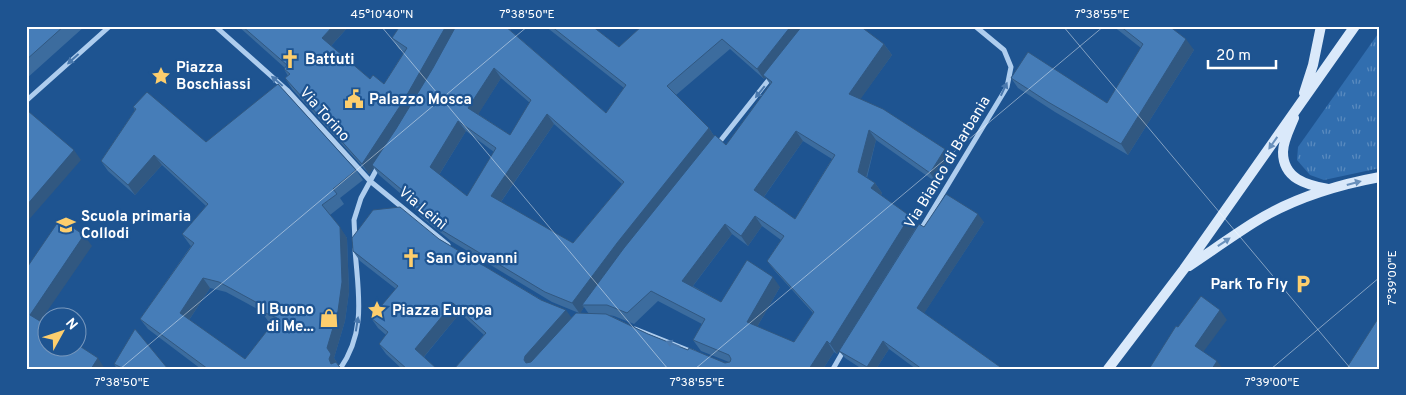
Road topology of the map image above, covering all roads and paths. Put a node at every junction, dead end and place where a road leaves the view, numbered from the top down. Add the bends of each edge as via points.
1 (110, 26) edge
2 (215, 26) edge
3 (975, 26) edge
4 (1321, 26) edge
5 (1355, 26) edge
6 (776, 71) edge
7 (26, 101) edge
8 (1300, 103) junction
9 (714, 148) edge
10 (384, 158) edge
11 (1380, 177) edge
12 (370, 181) junction
13 (1328, 189) junction
14 (916, 237) edge
15 (457, 250) edge
16 (1184, 270) junction
17 (631, 327) edge
18 (847, 344) edge
19 (700, 355) edge
20 (340, 369) edge
21 (833, 369) edge
22 (1108, 369) edge

1 -> 7 street
12 -> 2 street, Via Torino via 287,90
14 -> 3 street, Via Bianco di Barbania via 1007,86 1011,66 1004,50
4 - 8 main road via 1313,65
5 - 8 main road
6 -> 9 street
8 - 13 main road via 1283,152 1287,166 1292,176 1306,185
8 -> 16 main road
10 - 12 street
13 -> 11 main road
12 - 15 street, Via Leinì
20 -> 12 street via 353,346 358,324 354,220
16 -> 13 main road via 1255,222
16 - 22 main road
19 -> 17 street
18 - 21 street

